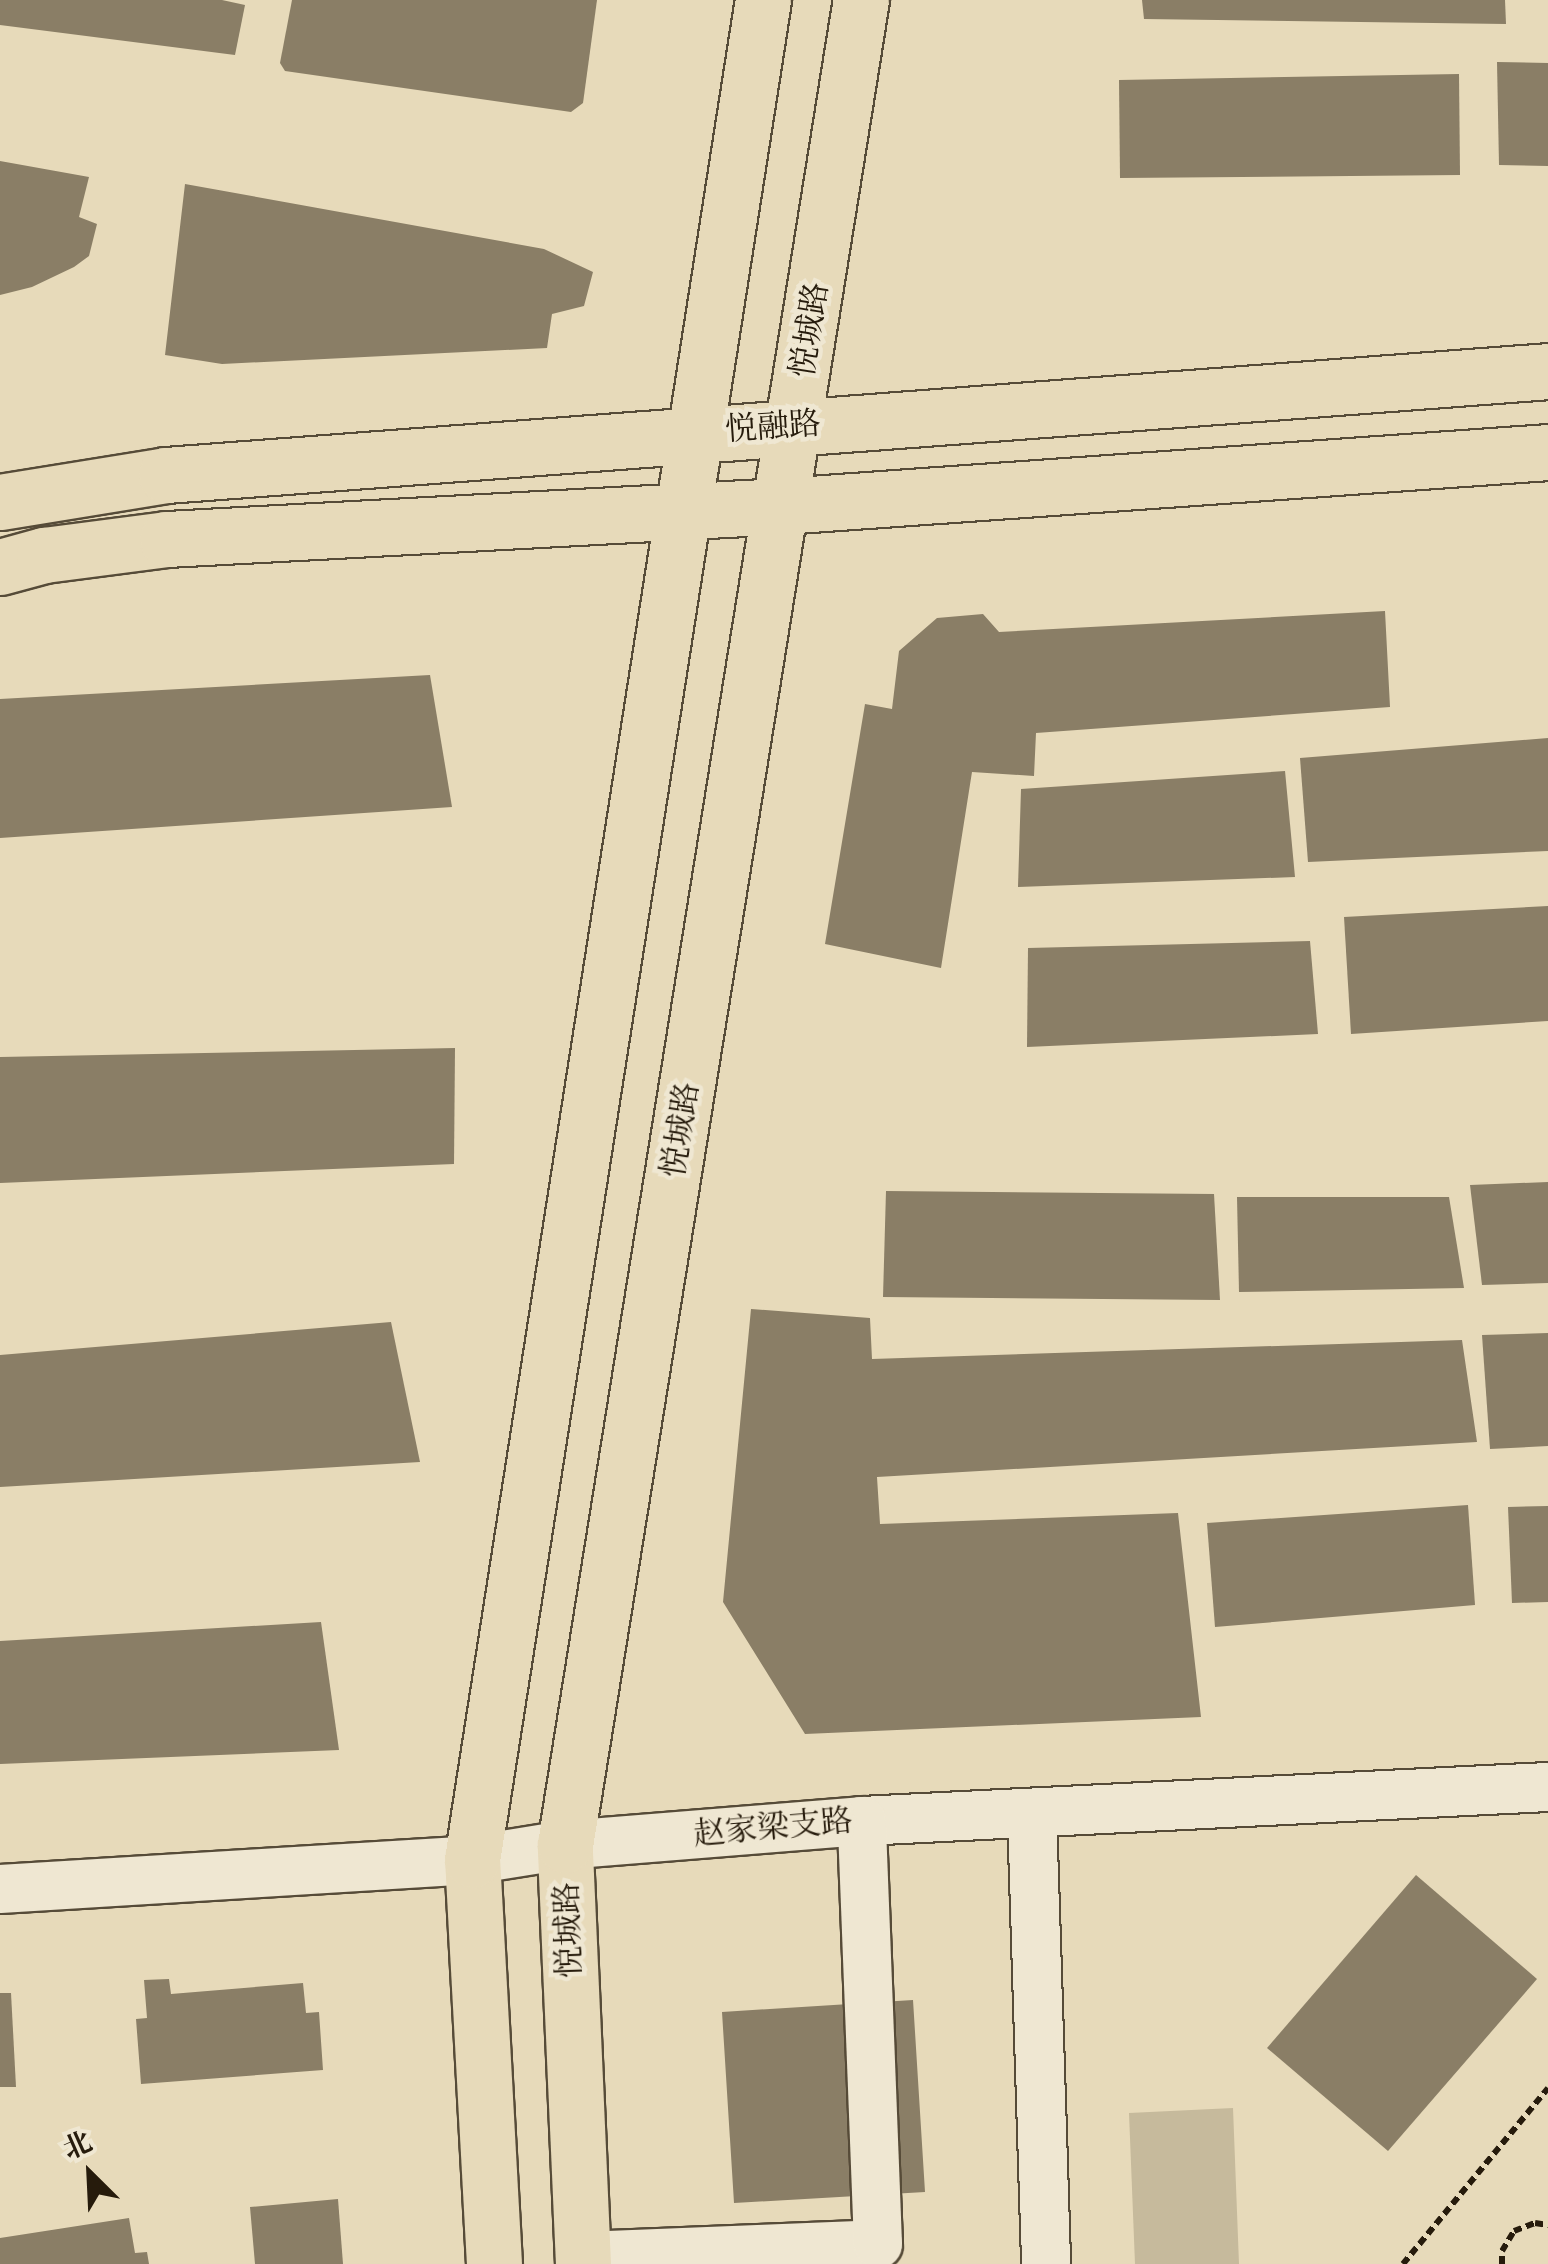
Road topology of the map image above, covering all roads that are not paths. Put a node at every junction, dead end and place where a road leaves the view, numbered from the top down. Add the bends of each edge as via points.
1 (763, 0) edge
2 (860, 0) edge
3 (1548, 371) edge
4 (795, 426) junction
5 (692, 432) junction
6 (1548, 452) edge
7 (0, 502) edge
8 (782, 506) junction
9 (680, 508) junction
10 (0, 566) edge
11 (1548, 1788) edge
12 (1032, 1814) junction
13 (862, 1820) junction
14 (565, 1845) junction
15 (472, 1860) junction
16 (0, 1890) edge
17 (583, 2260) edge
18 (494, 2264) edge
19 (1046, 2264) edge

1 - 5 main road
2 - 4 main road, 悦城路
3 - 4 main road, 悦融路
4 - 5 main road, 悦融路
4 - 8 main road, 悦城路
5 - 7 main road, 悦融路 via 166,475
5 - 9 main road
6 - 8 main road
8 - 9 main road
8 - 14 main road, 悦城路
9 - 10 main road via 167,539
9 - 15 main road
11 - 12 street, 赵家梁支路
12 - 13 street, 赵家梁支路
12 - 19 street
13 - 14 street, 赵家梁支路
13 - 17 street via 878,2244
14 - 15 street, 赵家梁支路
14 - 17 main road, 悦城路
15 - 16 street, 赵家梁支路
15 - 18 main road

